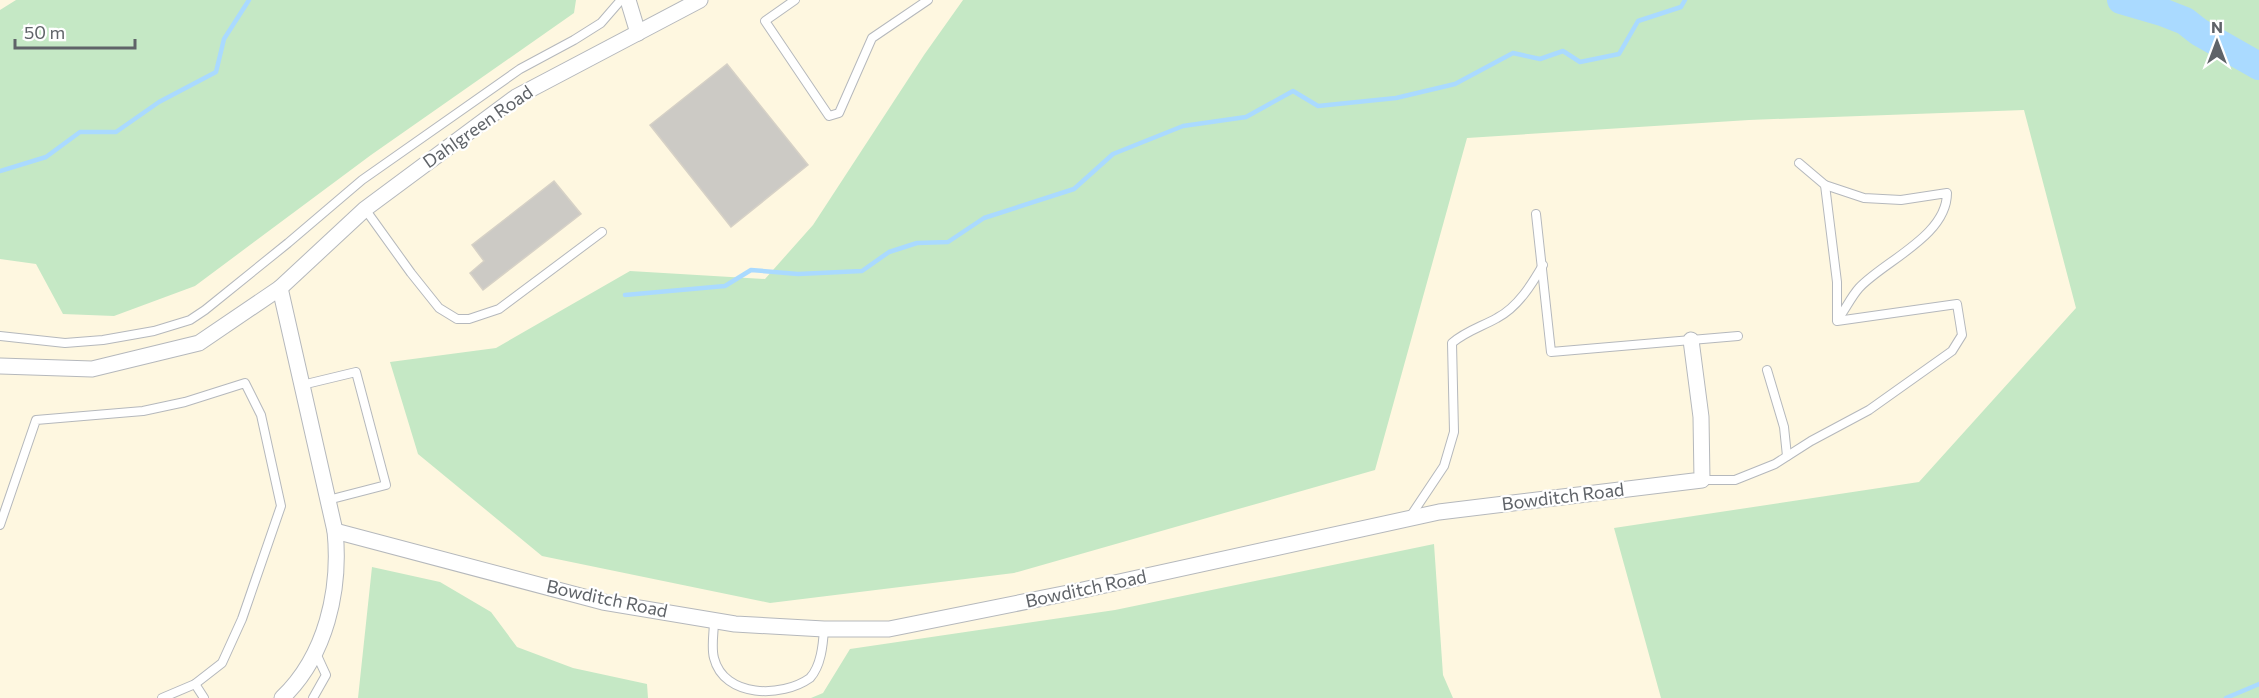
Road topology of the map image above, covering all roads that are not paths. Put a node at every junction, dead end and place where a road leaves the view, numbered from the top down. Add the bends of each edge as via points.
1 (621, 0) edge
2 (628, 0) edge
3 (700, 0) edge
4 (795, 0) edge
5 (928, 0) edge
6 (638, 33) junction
7 (1799, 163) dead end
8 (1825, 184) junction
9 (364, 210) junction
10 (1536, 213) dead end
11 (602, 232) dead end
12 (1543, 265) junction
13 (280, 288) junction
14 (1837, 321) junction
15 (0, 336) edge
16 (1738, 336) dead end
17 (1691, 340) junction
18 (0, 366) edge
19 (1767, 370) dead end
20 (302, 385) junction
21 (1787, 456) junction
22 (1702, 480) junction
23 (328, 500) junction
24 (1409, 519) junction
25 (0, 525) edge
26 (335, 531) junction
27 (714, 621) junction
28 (824, 629) junction
29 (314, 651) junction
30 (195, 684) junction
31 (162, 698) edge
32 (204, 698) edge
33 (282, 698) edge
34 (313, 698) edge

1 - 15 lane via 601,22 520,69 362,180 190,320 104,340 65,343
2 - 6 street
3 - 6 street, Dahlgreen Road
4 - 5 lane via 765,21 829,116 839,113 872,38
6 - 9 street, Dahlgreen Road via 516,97
7 - 8 lane
8 - 14 lane via 1837,282
8 - 14 lane via 1864,198 1901,200 1947,193 1947,204 1928,234 1858,288
9 - 11 lane via 439,308 457,319 499,309
9 - 13 street, Dahlgreen Road
10 - 12 lane
12 - 17 lane via 1551,352
12 - 24 lane via 1529,289 1500,317 1465,332 1452,343 1454,432 1444,466
13 - 18 street, Dahlgreen Road via 199,343 92,369
13 - 20 street
14 - 21 lane via 1957,304 1962,334 1952,351 1878,404
16 - 17 lane
17 - 22 street via 1701,417
19 - 21 lane via 1784,427
20 - 23 street
20 - 23 lane via 356,372 386,485
21 - 22 lane via 1735,480
22 - 24 street, Bowditch Road
23 - 26 street
24 - 28 street, Bowditch Road via 889,629
25 - 30 lane via 36,420 143,411 245,383 261,415 281,506 242,619 222,663
26 - 27 street, Bowditch Road via 603,602
26 - 29 street via 334,598
27 - 28 street, Bowditch Road
27 - 28 lane via 714,657 724,680 744,694 767,698 792,692 812,677 822,651
29 - 33 street
29 - 34 lane via 326,675
30 - 31 lane
30 - 32 lane

